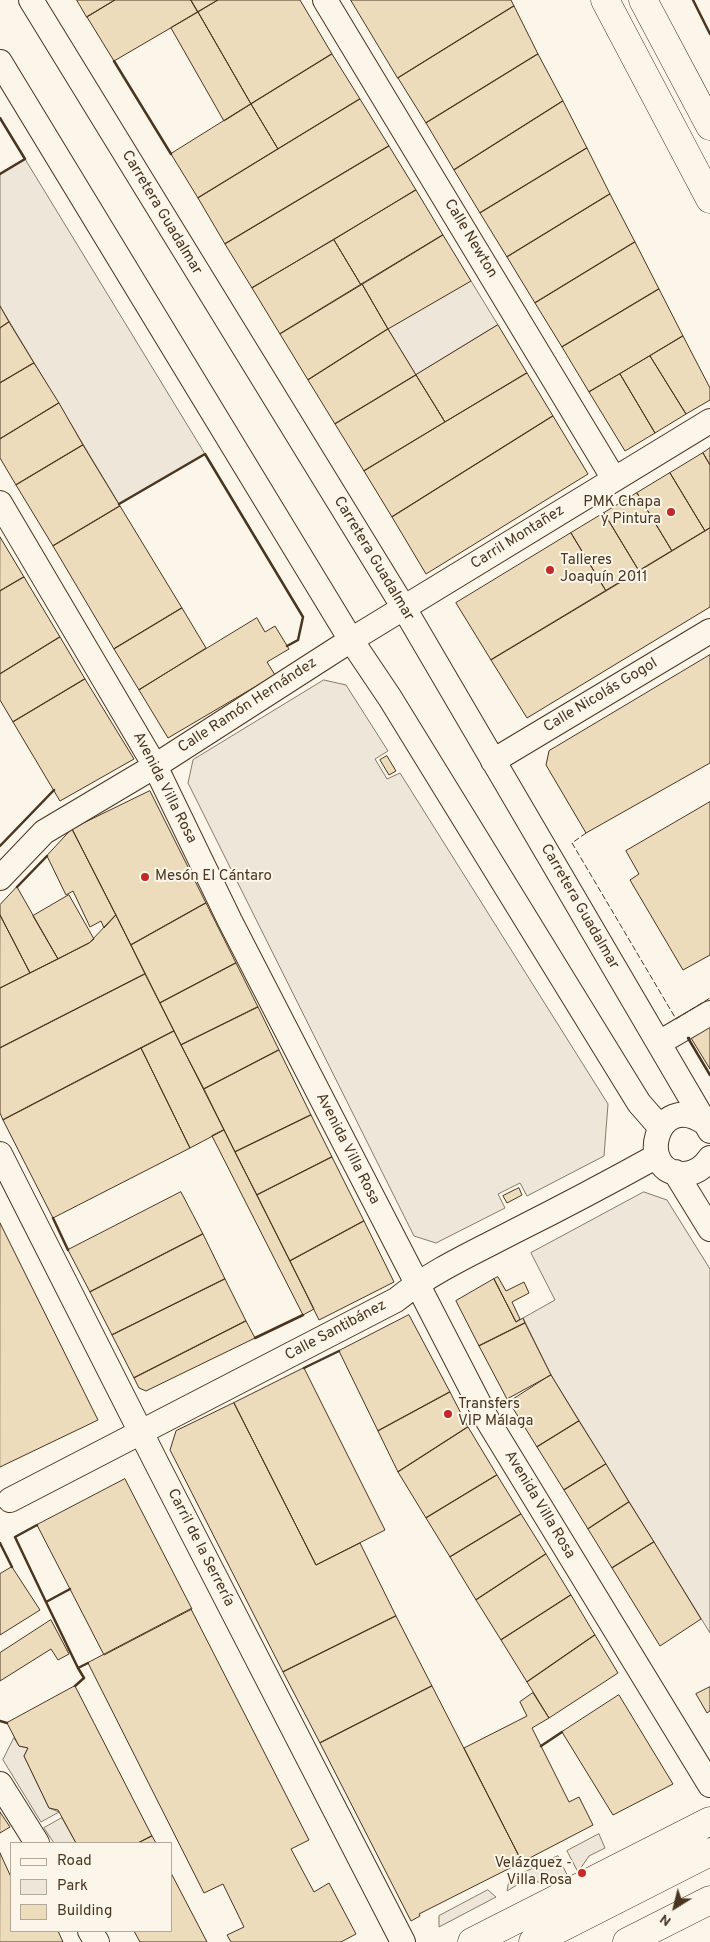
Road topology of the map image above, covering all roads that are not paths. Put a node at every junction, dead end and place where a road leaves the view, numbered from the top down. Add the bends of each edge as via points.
1 (31, 0) edge
2 (325, 0) edge
3 (605, 0) edge
4 (644, 0) edge
5 (0, 62) edge
6 (710, 126) edge
7 (710, 199) edge
8 (710, 421) edge
9 (614, 479) junction
10 (0, 503) edge
11 (404, 608) junction
12 (710, 631) edge
13 (351, 640) junction
14 (493, 761) junction
15 (155, 766) junction
16 (0, 878) edge
17 (710, 1013) edge
18 (658, 1044) junction
19 (660, 1127) junction
20 (707, 1127) edge
21 (0, 1154) edge
22 (657, 1156) junction
23 (710, 1158) edge
24 (675, 1172) junction
25 (710, 1229) edge
26 (416, 1284) junction
27 (141, 1433) junction
28 (10, 1500) dead end
29 (0, 1784) edge
30 (710, 1785) edge
31 (710, 1821) edge
32 (35, 1842) edge
33 (710, 1852) edge
34 (710, 1900) edge
35 (403, 1942) edge
36 (472, 1942) edge
37 (533, 1942) edge
38 (627, 1942) edge

1 - 11 street, Carretera Guadalmar
2 - 9 street, Calle Newton
3 - 7 highway
4 - 6 highway
5 - 13 street
8 - 9 street, Carril Montañez
9 - 11 street, Carril Montañez
10 - 15 street, Avenida Villa Rosa
11 - 13 street, Calle Ramón Hernández
11 - 14 street, Carretera Guadalmar
12 - 14 street, Calle Nicolás Gogol
13 - 15 street, Calle Ramón Hernández
13 - 19 street via 395,706 639,1103
14 - 18 street, Carretera Guadalmar
15 - 16 street, Calle Ramón Hernández via 44,832
15 - 26 street, Avenida Villa Rosa via 230,921
17 - 18 street
18 - 20 street, Carretera Guadalmar
19 - 20 street, Carretera Guadalmar via 681,1115 698,1118
19 - 22 street via 656,1136
21 - 27 street, Carril de la Serrería
22 - 24 street
22 - 26 street, Calle Santibánez
23 - 24 street via 692,1173
24 - 25 street
26 - 27 street, Calle Santibánez via 396,1300
26 - 30 street, Avenida Villa Rosa via 488,1422
27 - 28 street, Calle Santibánez
27 - 35 street, Carril de la Serrería
29 - 32 street
31 - 36 highway
33 - 37 highway
34 - 38 highway

